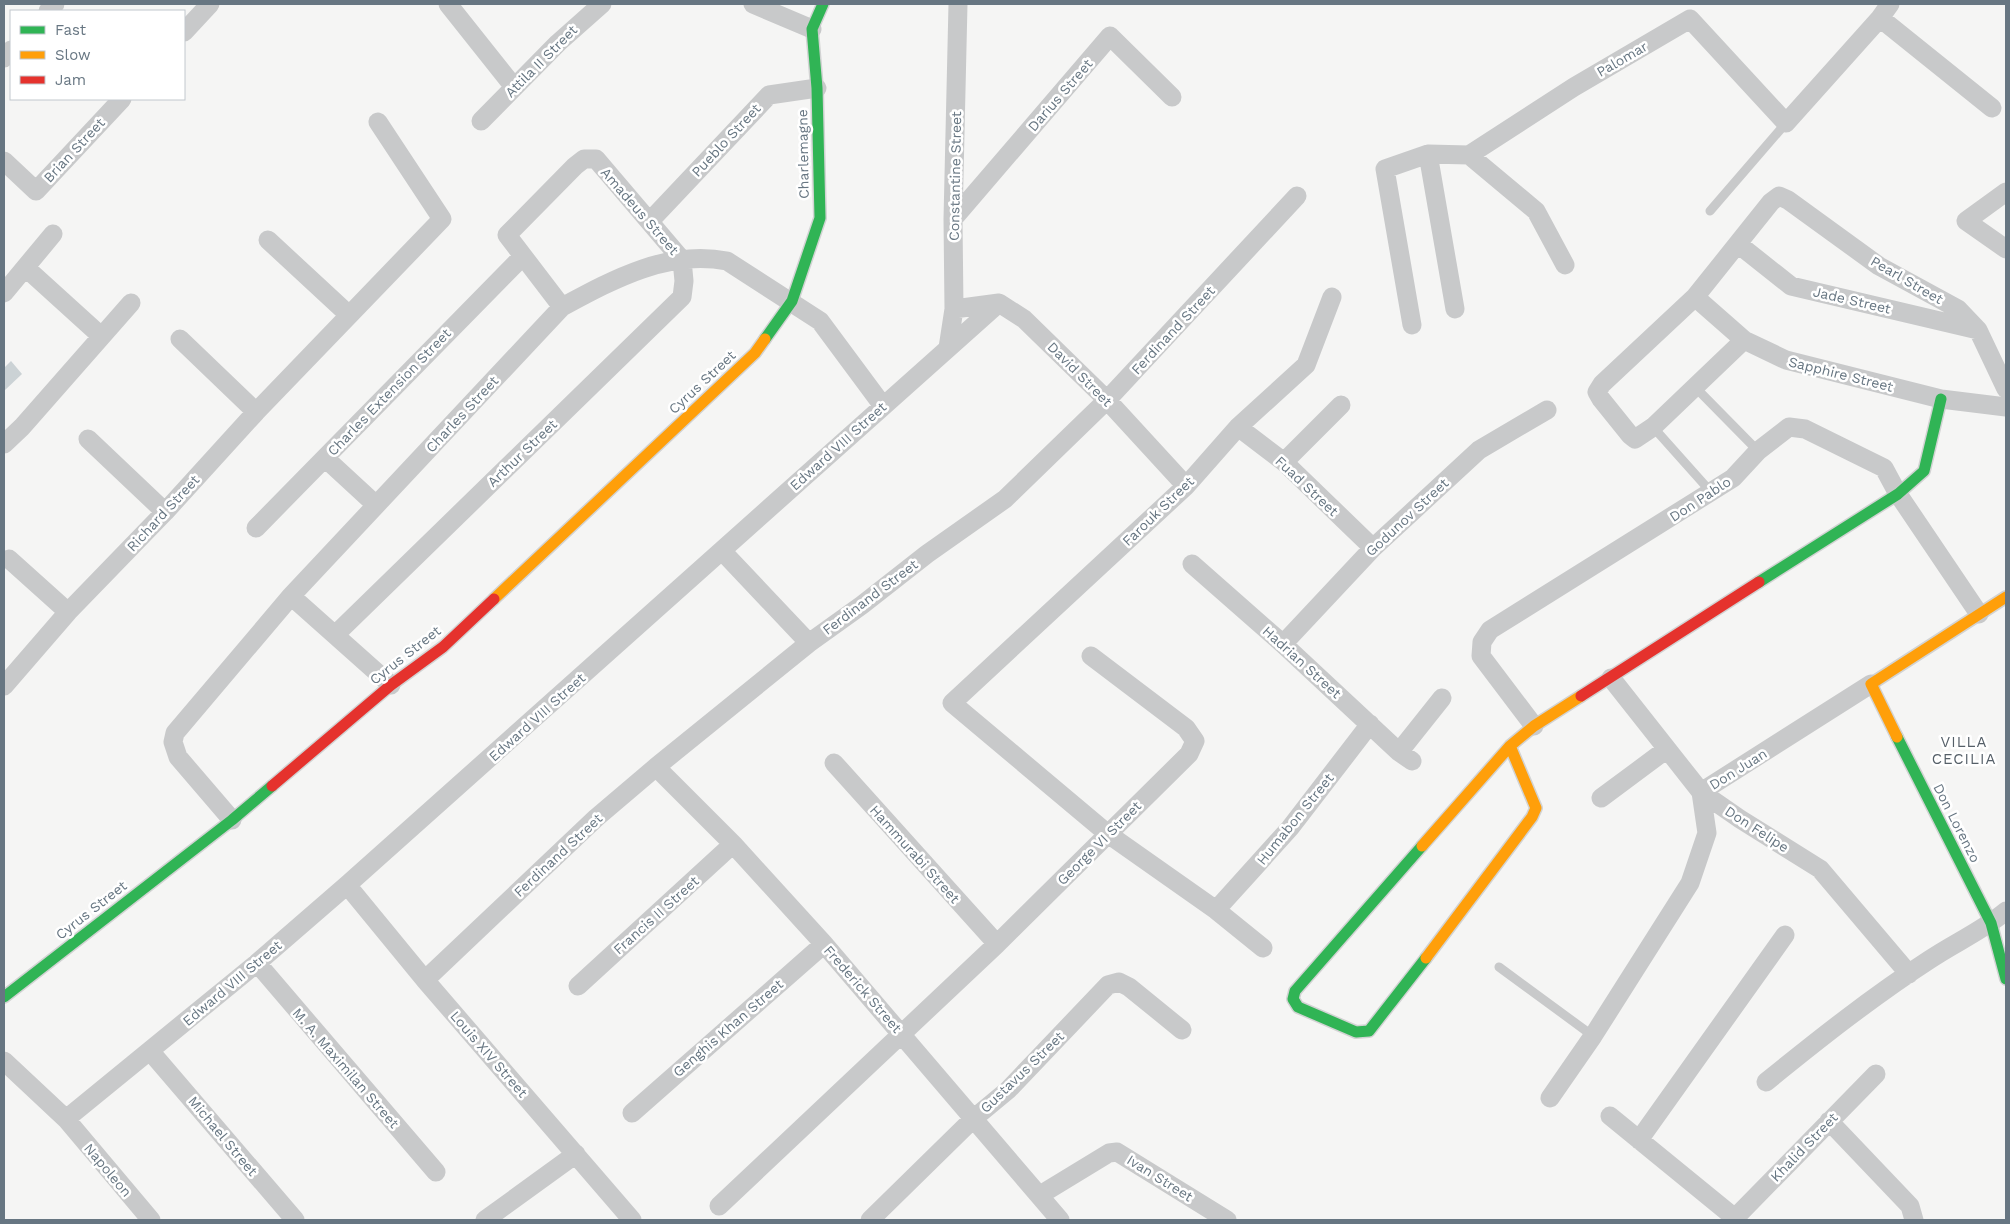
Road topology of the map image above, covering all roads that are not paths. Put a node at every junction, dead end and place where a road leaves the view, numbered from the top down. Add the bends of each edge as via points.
1 (210, 4) edge
2 (448, 4) edge
3 (602, 4) edge
4 (753, 4) edge
5 (823, 4) edge
6 (958, 4) edge
7 (1885, 11) edge
8 (812, 29) junction
9 (185, 31) edge
10 (514, 88) junction
11 (817, 88) junction
12 (1172, 97) dead end
13 (121, 100) edge
14 (1992, 108) dead end
15 (481, 120) dead end
16 (378, 122) dead end
17 (1786, 123) junction
18 (1428, 154) junction
19 (1469, 155) junction
20 (4, 161) edge
21 (2006, 192) edge
22 (1297, 196) dead end
23 (1710, 211) dead end
24 (953, 219) junction
25 (650, 221) junction
26 (53, 234) dead end
27 (268, 240) dead end
28 (1738, 244) junction
29 (2006, 249) edge
30 (523, 256) junction
31 (682, 260) junction
32 (1564, 265) dead end
33 (26, 268) junction
34 (4, 293) edge
35 (1332, 296) dead end
36 (1695, 297) junction
37 (792, 302) junction
38 (131, 303) dead end
39 (999, 303) junction
40 (562, 307) junction
41 (954, 308) junction
42 (1455, 309) dead end
43 (349, 315) junction
44 (1412, 325) dead end
45 (1978, 330) junction
46 (101, 336) junction
47 (180, 339) dead end
48 (1744, 340) junction
49 (948, 348) junction
50 (1695, 387) junction
51 (2006, 389) edge
52 (1941, 399) junction
53 (1107, 400) junction
54 (1341, 405) dead end
55 (883, 406) junction
56 (2006, 407) edge
57 (1547, 410) dead end
58 (256, 412) junction
59 (1238, 427) junction
60 (1653, 427) junction
61 (88, 439) dead end
62 (4, 444) edge
63 (1758, 451) junction
64 (325, 458) junction
65 (1284, 462) junction
66 (1186, 486) junction
67 (1712, 492) junction
68 (1898, 494) junction
69 (376, 506) junction
70 (165, 512) junction
71 (256, 528) dead end
72 (1373, 548) junction
73 (723, 552) junction
74 (9, 559) dead end
75 (1192, 564) dead end
76 (291, 596) junction
77 (2006, 597) edge
78 (68, 612) junction
79 (1979, 614) junction
80 (335, 635) junction
81 (809, 643) junction
82 (1283, 644) junction
83 (1091, 656) dead end
84 (1612, 678) junction
85 (1871, 684) junction
86 (391, 685) junction
87 (4, 686) edge
88 (1442, 698) dead end
89 (1370, 724) junction
90 (1534, 726) junction
91 (1510, 746) junction
92 (1667, 749) junction
93 (834, 763) dead end
94 (656, 767) junction
95 (1701, 792) junction
96 (1601, 798) dead end
97 (232, 820) junction
98 (1108, 834) junction
99 (734, 844) junction
100 (347, 886) junction
101 (1216, 910) junction
102 (2006, 911) edge
103 (1991, 924) junction
104 (1785, 935) dead end
105 (824, 944) junction
106 (996, 944) junction
107 (1264, 948) dead end
108 (257, 963) junction
109 (1498, 967) dead end
110 (1909, 974) junction
111 (2006, 979) edge
112 (425, 980) junction
113 (578, 986) dead end
114 (4, 997) edge
115 (1182, 1030) dead end
116 (901, 1033) junction
117 (1593, 1036) junction
118 (150, 1051) junction
119 (4, 1061) edge
120 (1876, 1074) dead end
121 (1766, 1082) dead end
122 (1550, 1098) dead end
123 (632, 1113) dead end
124 (1610, 1116) dead end
125 (66, 1119) junction
126 (973, 1119) junction
127 (1829, 1121) junction
128 (1639, 1140) junction
129 (576, 1154) junction
130 (436, 1172) dead end
131 (1040, 1196) junction
132 (719, 1206) dead end
133 (1734, 1219) edge
134 (151, 1220) edge
135 (295, 1220) edge
136 (485, 1220) edge
137 (632, 1220) edge
138 (871, 1220) edge
139 (1060, 1220) edge
140 (1227, 1220) edge
141 (1914, 1220) edge

1 - 9 street
2 - 10 street
3 - 10 street, Attila II Street
4 - 8 street
5 - 8 street, Charlemagne
6 - 24 street, Constantine Street
7 - 14 street
7 - 17 street
8 - 11 street, Charlemagne
10 - 15 street, Attila II Street
11 - 25 street, Pueblo Street via 769,95
11 - 37 street, Charlemagne via 820,218
12 - 24 street, Darius Street via 1110,36
13 - 20 street, Brian Street via 36,191
16 - 43 street, Richard Street via 442,219
17 - 19 street, Palomar via 1690,19 1574,87
17 - 23 lane
18 - 19 street
18 - 42 street
18 - 44 street via 1385,169
19 - 32 street via 1536,211
21 - 29 street via 1966,221
22 - 53 street, Ferdinand Street
24 - 41 street, Constantine Street
25 - 30 street, Amadeus Street via 596,160 584,159 507,235
25 - 31 street, Amadeus Street
26 - 33 street
27 - 43 street
28 - 36 street
28 - 45 street, Jade Street via 1791,286
28 - 45 street, Pearl Street via 1779,196 1879,266 1958,309
30 - 40 street
30 - 64 street, Charles Extension Street
31 - 37 street, Charles Street via 709,258 727,261
31 - 40 street, Charles Street via 633,271
31 - 80 street, Arthur Street via 682,297
33 - 34 street
33 - 46 street
35 - 59 street, Farouk Street via 1306,365
36 - 48 street, Sapphire Street
36 - 60 street via 1602,384 1598,392 1635,439
37 - 55 street, Charles Street via 820,321
37 - 86 street, Cyrus Street via 755,354 443,647
38 - 46 street
39 - 41 street
39 - 49 street, Edward VIII Street
39 - 53 street, David Street via 1024,319
40 - 69 street, Charles Street
41 - 49 street, Constantine Street
43 - 58 street, Richard Street
45 - 51 street, Pearl Street
46 - 62 street
47 - 58 street
48 - 50 street
48 - 52 street, Sapphire Street via 1786,360
49 - 55 street, Edward VIII Street
50 - 60 street
50 - 63 lane
52 - 56 street, Sapphire Street
52 - 68 street via 1924,471
53 - 66 street, David Street
53 - 81 street, Ferdinand Street via 1005,499
54 - 65 street
55 - 73 street, Edward VIII Street
57 - 72 street, Godunov Street via 1479,450
58 - 70 street, Richard Street
59 - 65 street, Fuad Street
59 - 66 street, Farouk Street
60 - 67 lane
61 - 70 street
63 - 67 street, Don Pablo via 1733,478
63 - 68 street, Don Pablo via 1789,427 1805,429 1884,468
64 - 69 street
64 - 71 street, Charles Extension Street
65 - 72 street, Fuad Street
66 - 98 street, Farouk Street via 952,704
67 - 90 street, Don Pablo via 1490,630 1482,642 1481,656
68 - 79 street, Don Pablo
68 - 84 street
69 - 76 street, Charles Street
70 - 78 street, Richard Street
72 - 82 street, Godunov Street
73 - 81 street
73 - 100 street, Edward VIII Street
74 - 78 street
75 - 82 street, Hadrian Street
76 - 80 street
76 - 97 street, Charles Street via 175,733 173,742 178,757
77 - 79 street, Don Juan
78 - 87 street, Richard Street
79 - 85 street, Don Juan
80 - 86 street
81 - 94 street, Ferdinand Street
82 - 89 street, Hadrian Street
83 - 98 street, George VI Street via 1186,728 1195,741 1189,754
84 - 90 street
84 - 92 street, Don Felipe
85 - 95 street, Don Juan
85 - 103 street, Don Lorenzo
86 - 97 street, Cyrus Street
88 - 89 street, Hadrian Street via 1405,756
89 - 101 street, Humabon Street via 1290,828
90 - 91 street
91 - 91 street via 1295,991 1293,999 1298,1007 1356,1032 1369,1031 1379,1020 1532,817 1536,808
92 - 95 street, Don Felipe
92 - 96 street
93 - 106 street, Hammurabi Street
94 - 99 street, Frederick Street
94 - 112 street, Ferdinand Street via 596,818
95 - 110 street, Don Felipe via 1820,869
95 - 117 street, Don Juan via 1707,833 1690,883
97 - 114 street, Cyrus Street
98 - 101 street
98 - 106 street, George VI Street
99 - 105 street, Frederick Street
99 - 113 street, Francis II Street
100 - 108 street, Edward VIII Street
100 - 112 street, Louis XIV Street
101 - 107 street
102 - 103 street
103 - 110 street
103 - 111 street, Don Lorenzo
104 - 128 street
105 - 116 street, Frederick Street
105 - 123 street, Genghis Khan Street
106 - 116 street, George VI Street
108 - 118 street, Edward VIII Street
108 - 130 street, M. A. Maximilan Street
109 - 117 lane
110 - 121 street via 1839,1023
112 - 129 street, Louis XIV Street
115 - 126 street, Gustavus Street via 1129,987 1119,982 1108,985 1008,1090
116 - 126 street, Frederick Street
116 - 132 street, George VI Street
117 - 122 street, Don Juan
118 - 125 street, Edward VIII Street
118 - 135 street, Michael Street
119 - 125 street, Napoleon
120 - 127 street, Khalid Street
124 - 128 street
125 - 134 street, Napoleon
126 - 131 street, Frederick Street
126 - 138 street, Gustavus Street
127 - 133 street, Khalid Street
127 - 141 street via 1910,1206
128 - 133 street
129 - 136 street
129 - 137 street, Louis XIV Street
131 - 139 street, Frederick Street
131 - 140 street, Ivan Street via 1109,1153 1117,1152

